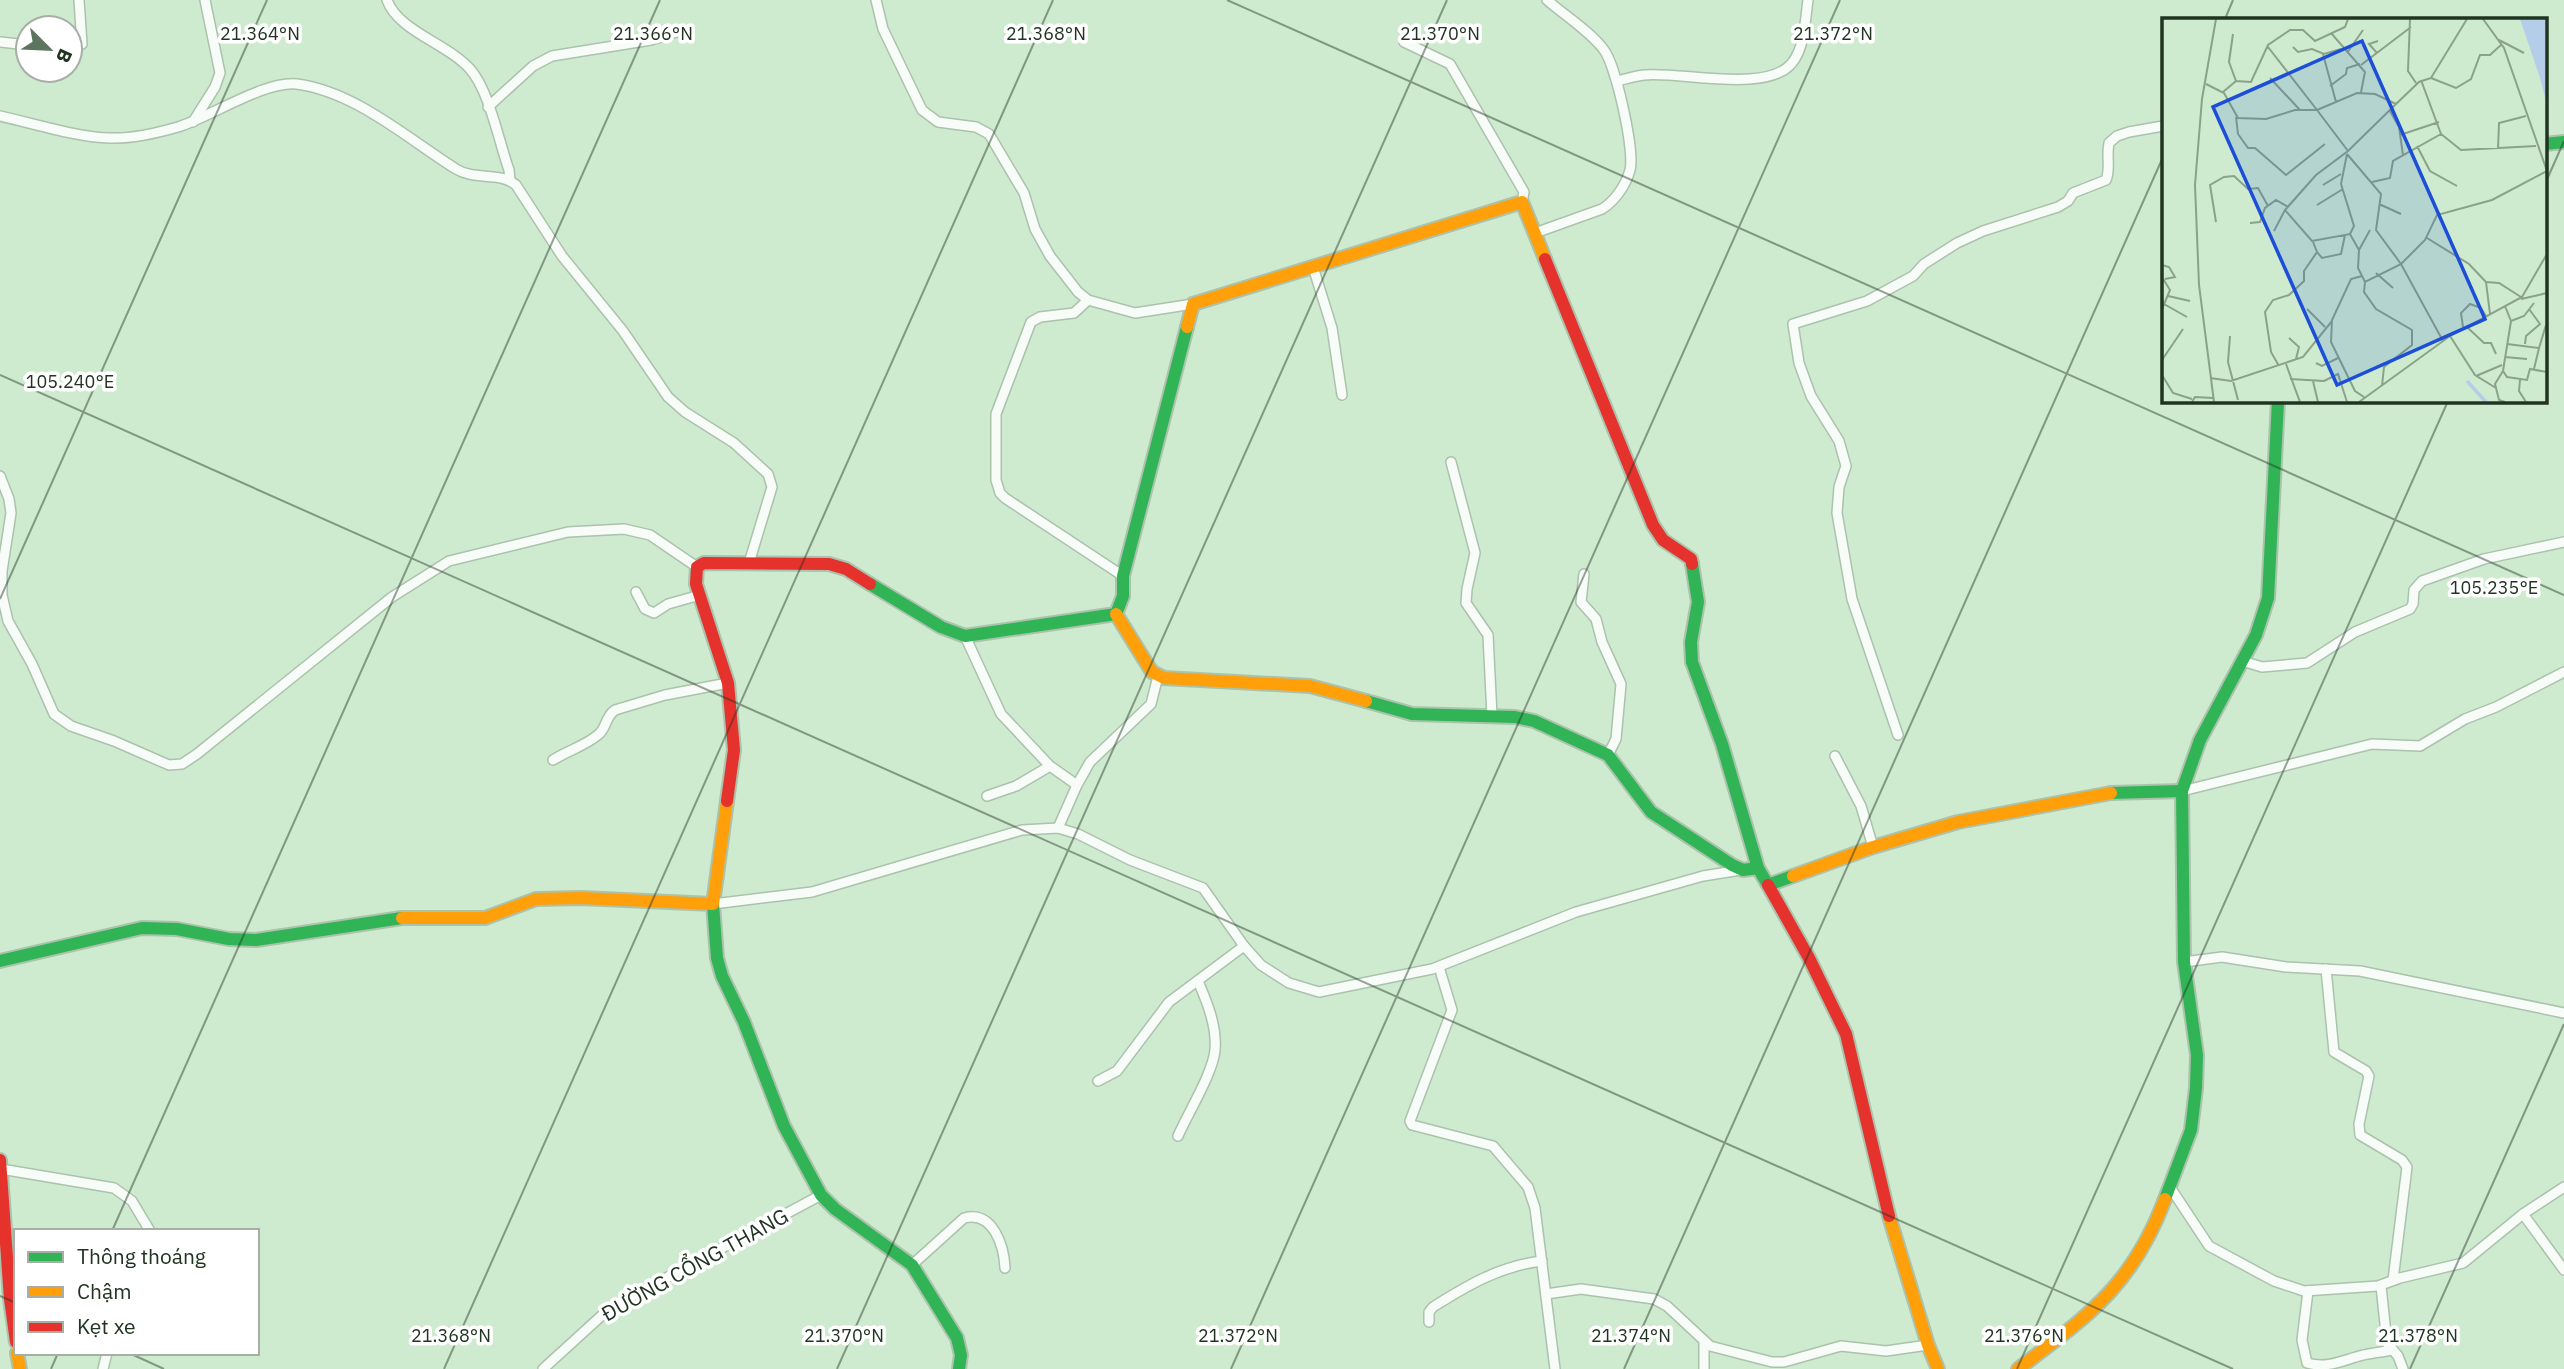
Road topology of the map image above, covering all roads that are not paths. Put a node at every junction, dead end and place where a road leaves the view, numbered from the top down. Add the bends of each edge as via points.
1 (205, 0) edge
2 (387, 0) edge
3 (876, 0) edge
4 (1547, 0) edge
5 (1808, 0) edge
6 (683, 30) dead end
7 (1404, 42) dead end
8 (1617, 81) junction
9 (488, 107) junction
10 (0, 116) edge
11 (193, 122) junction
12 (2162, 126) edge
13 (2564, 142) edge
14 (2546, 144) edge
15 (510, 180) junction
16 (1522, 202) junction
17 (1535, 233) junction
18 (1312, 267) junction
19 (1088, 300) junction
20 (1193, 304) junction
21 (1342, 395) dead end
22 (2278, 402) edge
23 (1451, 462) dead end
24 (0, 476) edge
25 (2564, 542) edge
26 (749, 563) junction
27 (697, 567) junction
28 (1584, 574) dead end
29 (1123, 576) junction
30 (636, 592) dead end
31 (700, 595) junction
32 (1116, 614) junction
33 (965, 636) junction
34 (2242, 662) junction
35 (2564, 672) edge
36 (1158, 676) junction
37 (728, 683) junction
38 (1492, 716) junction
39 (1898, 735) dead end
40 (1608, 755) junction
41 (1835, 756) dead end
42 (553, 760) dead end
43 (1050, 766) junction
44 (1077, 785) junction
45 (2182, 792) junction
46 (987, 796) dead end
47 (1058, 828) junction
48 (1873, 847) junction
49 (1758, 868) junction
50 (1743, 870) junction
51 (1768, 885) junction
52 (713, 904) junction
53 (1244, 946) junction
54 (0, 961) edge
55 (2184, 962) junction
56 (1439, 967) junction
57 (2326, 969) junction
58 (1198, 981) junction
59 (2564, 1013) edge
60 (1098, 1081) dead end
61 (1178, 1136) dead end
62 (1, 1165) edge
63 (2564, 1186) edge
64 (2170, 1187) junction
65 (821, 1195) junction
66 (2, 1200) edge
67 (2523, 1214) junction
68 (149, 1229) edge
69 (1542, 1261) junction
70 (912, 1265) junction
71 (1005, 1268) dead end
72 (2564, 1270) edge
73 (2393, 1280) junction
74 (2381, 1286) junction
75 (2308, 1291) junction
76 (1546, 1294) junction
77 (5, 1300) edge
78 (1429, 1322) dead end
79 (14, 1334) edge
80 (1704, 1343) junction
81 (1928, 1345) junction
82 (2392, 1350) junction
83 (543, 1369) edge
84 (960, 1369) edge
85 (1555, 1369) edge
86 (1704, 1369) edge
87 (1938, 1369) edge
88 (2018, 1369) edge
89 (2403, 1369) edge

1 - 11 street via 220,73
2 - 9 street via 394,14 472,71
3 - 19 street via 883,29 922,110 938,122 976,127 989,134 1024,193 1035,229 1050,256
4 - 8 street via 1602,47
5 - 8 street via 1798,55 1780,72 1746,80 1646,75
6 - 9 street via 651,40 552,55
7 - 16 street via 1450,64 1524,192
8 - 17 street via 1631,163 1625,182 1602,209
9 - 15 street
10 - 11 street via 110,138
11 - 15 street via 273,87 300,85 372,113 465,174
12 - 39 street via 2117,136 2109,143 2106,180 2073,194 2058,207 1957,243 1913,276 1867,301 1793,324 1799,363 1811,396 1839,441 1846,466 1837,513 1852,599
13 - 14 street
15 - 26 street via 668,397 734,443 771,478
16 - 17 street
16 - 18 street
17 - 49 street via 1653,525 1663,540 1691,559 1698,602 1692,662 1722,744
18 - 20 street
18 - 21 street via 1332,328
19 - 20 street via 1144,313
19 - 29 street via 1074,313 1040,317 1031,323 996,414 996,480 1005,498
20 - 29 street
22 - 34 street via 2268,598 2259,632
23 - 38 street via 1476,559 1466,603 1488,635
24 - 27 street via 11,513 2,595 8,621 54,714 71,726 169,765 182,764 197,754 392,597 449,561 568,532 624,529 649,535
25 - 34 street via 2484,559 2422,581 2414,590 2410,609 2355,632 2307,663 2262,667
26 - 27 street
26 - 33 street via 812,562 845,569 941,627
27 - 31 street
28 - 40 street via 1581,602 1596,619 1621,684 1616,739
29 - 32 street via 1123,596
30 - 31 street via 645,609 654,613
31 - 37 street
32 - 33 street
32 - 36 street
33 - 43 street via 1001,714
34 - 45 street via 2200,739
35 - 45 street via 2420,746 2372,744
36 - 38 street via 1310,686 1412,714
36 - 44 street via 1150,704 1099,751
37 - 42 street via 615,710 598,735
37 - 52 street via 734,750
38 - 40 street via 1534,721
40 - 50 street via 1651,812
41 - 48 street via 1861,806
43 - 44 street
43 - 46 street
44 - 47 street
45 - 48 street via 2120,791 1958,822
45 - 55 street
47 - 52 street via 1022,830 812,892
47 - 53 street via 1203,888
48 - 51 street
49 - 50 street
49 - 51 street
50 - 56 street via 1703,876 1576,912
51 - 81 street via 1846,1034 1894,1238
52 - 54 street via 536,899 485,918 401,918 256,940 142,928
52 - 65 street via 722,976 784,1126
53 - 56 street via 1278,977 1319,992
53 - 58 street
55 - 57 street via 2222,957
55 - 64 street via 2197,1055 2196,1088 2191,1130
56 - 69 street via 1451,1010 1410,1121 1497,1150 1532,1197
57 - 59 street via 2361,971
57 - 73 street via 2334,1052 2369,1076 2360,1135 2407,1167
58 - 60 street via 1163,1009 1117,1071
58 - 61 street via 1211,1015 1216,1048
62 - 66 street
62 - 68 street via 114,1188 132,1201
63 - 67 street
64 - 75 street via 2209,1247 2274,1282
64 - 88 street via 2136,1262 2112,1292
65 - 70 street
65 - 83 street, ĐƯỜNG CỔNG THANG via 610,1308
66 - 77 street
67 - 72 street
67 - 73 street via 2463,1264
69 - 76 street
69 - 78 street via 1479,1279 1433,1307
70 - 71 street via 971,1216 988,1223 1000,1238
70 - 84 street via 957,1338
73 - 74 street
74 - 75 street
74 - 82 street via 2387,1343
75 - 82 street via 2302,1340 2311,1366 2334,1367
76 - 80 street via 1581,1289 1661,1302
76 - 85 street
77 - 79 street
80 - 81 street via 1778,1362 1841,1346 1886,1351
80 - 86 street
81 - 87 street
82 - 89 street

